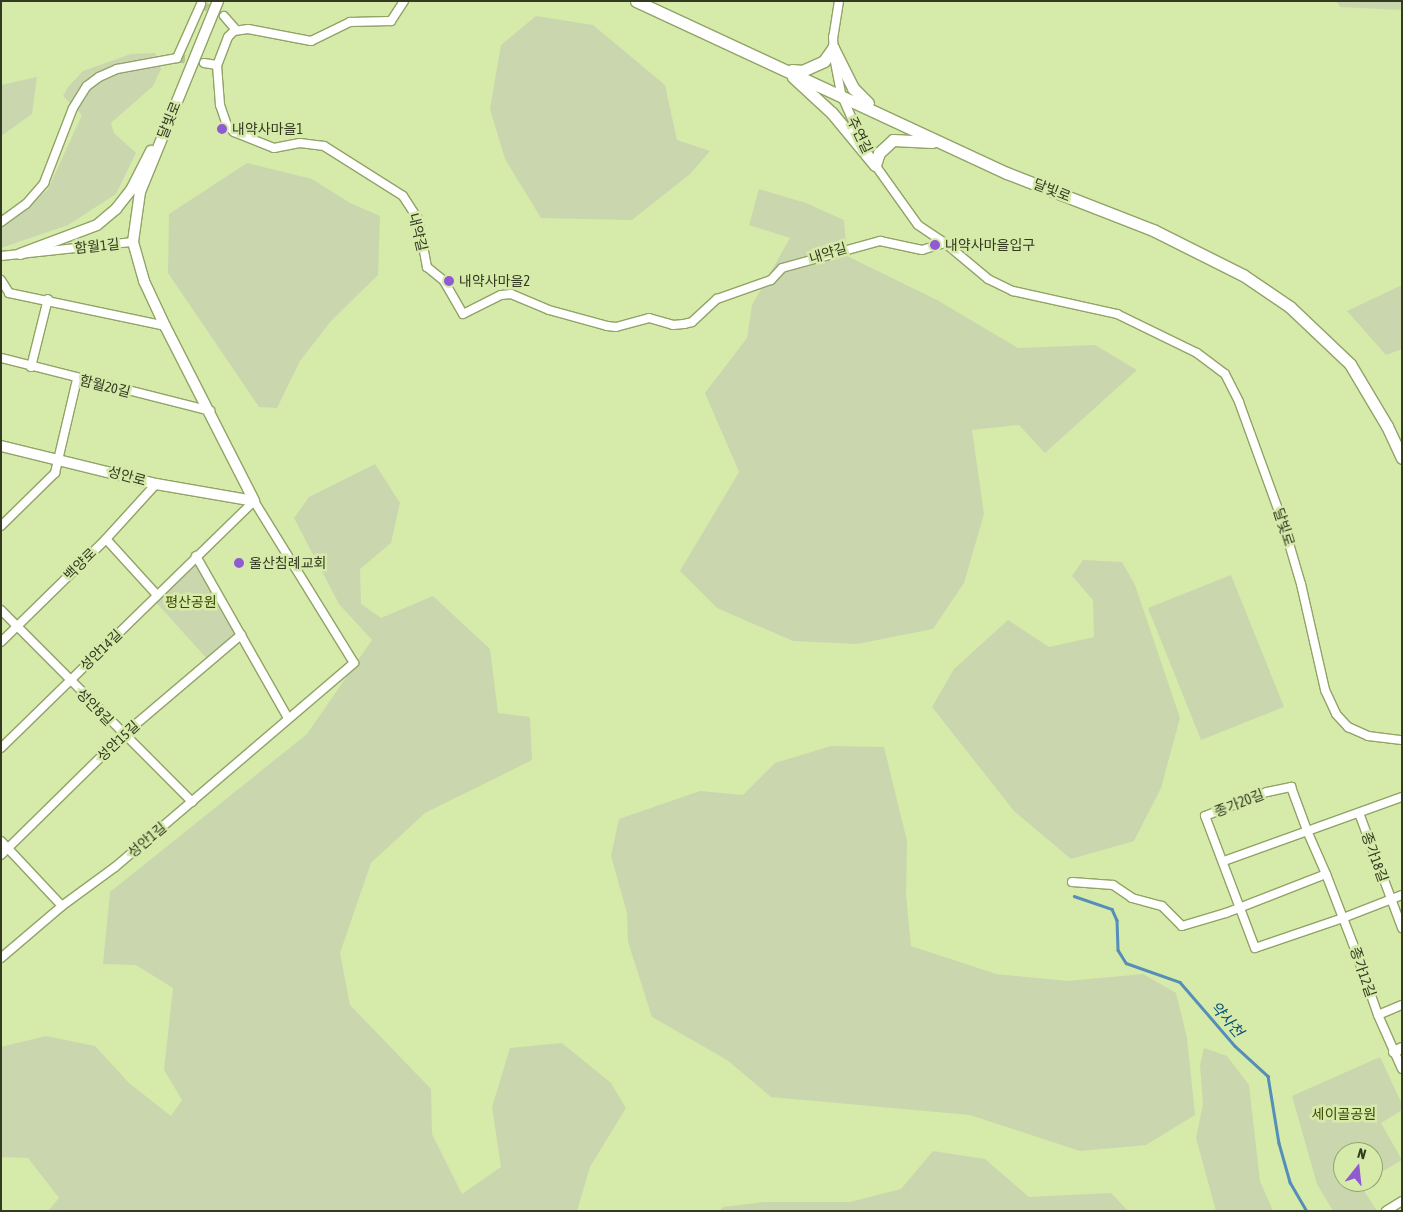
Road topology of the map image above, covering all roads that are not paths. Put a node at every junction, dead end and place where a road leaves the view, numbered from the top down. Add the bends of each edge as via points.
1 (218, 1) edge
2 (404, 1) edge
3 (636, 1) edge
4 (839, 1) edge
5 (201, 4) dead end
6 (224, 16) tunnel mouth
7 (236, 30) junction
8 (833, 48) junction
9 (204, 63) tunnel mouth
10 (217, 65) junction
11 (785, 69) junction
12 (841, 94) junction
13 (876, 111) junction
14 (164, 132) junction
15 (948, 145) junction
16 (875, 165) junction
17 (1, 222) edge
18 (133, 242) junction
19 (945, 243) junction
20 (20, 254) junction
21 (1, 256) edge
22 (1, 280) edge
23 (48, 299) junction
24 (165, 326) junction
25 (1, 358) edge
26 (31, 367) junction
27 (77, 379) junction
28 (210, 411) junction
29 (1, 446) edge
30 (1402, 458) edge
31 (60, 459) junction
32 (156, 484) junction
33 (254, 501) junction
34 (1, 526) edge
35 (106, 539) junction
36 (196, 556) junction
37 (157, 595) junction
38 (1, 610) edge
39 (17, 627) junction
40 (241, 635) junction
41 (1, 642) edge
42 (69, 681) junction
43 (288, 718) junction
44 (123, 735) junction
45 (1402, 740) edge
46 (1, 748) edge
47 (1402, 797) edge
48 (192, 802) junction
49 (1359, 813) junction
50 (1308, 833) junction
51 (1, 840) edge
52 (9, 848) junction
53 (1, 855) edge
54 (1224, 861) junction
55 (1326, 874) junction
56 (1072, 882) dead end
57 (1402, 895) edge
58 (1391, 899) junction
59 (62, 906) junction
60 (1240, 907) junction
61 (1343, 918) junction
62 (1402, 928) edge
63 (1, 958) edge
64 (1402, 1005) edge
65 (1378, 1015) junction
66 (1398, 1050) edge
67 (1402, 1069) edge
68 (1402, 1201) edge
69 (1386, 1211) edge

1 - 14 street, 달빛로
2 - 7 street via 391,21 350,22 311,41 248,29
3 - 11 main road, 달빛로
4 - 8 street, 주연길
5 - 17 street via 177,58 117,69 87,86 73,108 44,183 26,204
6 - 7 street
7 - 10 street, 내약길 via 228,36
8 - 11 main road via 824,61 802,71
8 - 12 street, 주연길
8 - 13 main road via 853,88
9 - 10 street
10 - 19 street, 내약길 via 222,115 234,132 274,148 300,143 324,146 403,196 418,219 427,267 444,281 463,314 501,294 511,294 549,310 606,326 616,327 649,318 673,326 692,322 717,299 771,280 782,268 880,240 922,250
11 - 12 main road, 달빛로
11 - 16 main road via 832,113
12 - 13 main road, 달빛로
12 - 16 street, 주연길
13 - 15 main road, 달빛로
14 - 18 street, 달빛로 via 140,192
14 - 20 street via 116,209 97,225
15 - 16 main road via 921,140 893,140 879,153
15 - 30 main road, 달빛로 via 1007,173 1153,230 1205,254 1270,293 1307,322 1350,364 1388,426
16 - 19 street, 주연길 via 918,225
18 - 20 street, 함월1길
18 - 24 street, 함월1길 via 144,280
19 - 45 street, 달빛로 via 974,269 1002,286 1117,314 1197,353 1225,374 1239,402 1283,523 1301,584 1325,690 1336,714 1348,727 1368,736
20 - 21 street, 함월1길
22 - 23 street via 9,293
23 - 24 street
23 - 26 street
24 - 28 street, 함월1길
25 - 26 street, 함월20길
26 - 27 street, 함월20길
27 - 28 street, 함월20길
27 - 31 street
28 - 33 street, 함월1길
29 - 31 street, 성안로
31 - 32 street, 성안로
31 - 34 street via 55,472
32 - 33 street, 성안로
32 - 35 street, 백양로
33 - 36 street, 성안14길
33 - 43 street, 성안1길 via 354,663
35 - 37 street
35 - 39 street, 백양로
36 - 37 street, 성안14길
36 - 40 street
37 - 42 street, 성안14길
38 - 39 street, 성안8길
39 - 41 street, 백양로
39 - 42 street, 성안8길
40 - 43 street
40 - 44 street, 성안15길
42 - 44 street, 성안8길
42 - 46 street, 성안14길
43 - 48 street, 성안1길
44 - 48 street, 성안8길
44 - 52 street, 성안15길
47 - 49 street, 종가18길
48 - 59 street, 성안1길 via 115,867
49 - 50 street, 종가18길
49 - 58 street, 종가18길
50 - 54 street
50 - 54 street, 종가20길 via 1291,787 1267,792 1205,816
50 - 55 street, 종가12길
51 - 52 street
52 - 53 street, 성안15길
52 - 59 street
54 - 60 street, 종가20길
55 - 60 street
55 - 61 street, 종가12길
56 - 60 street via 1113,885 1132,898 1162,906 1182,926
57 - 58 street
58 - 61 street
58 - 62 street, 종가18길
59 - 63 street, 성안1길
60 - 61 street, 종가20길 via 1256,948
61 - 65 street, 종가12길
64 - 65 street
65 - 66 street, 종가12길
66 - 67 street, 종가12길
68 - 69 street

